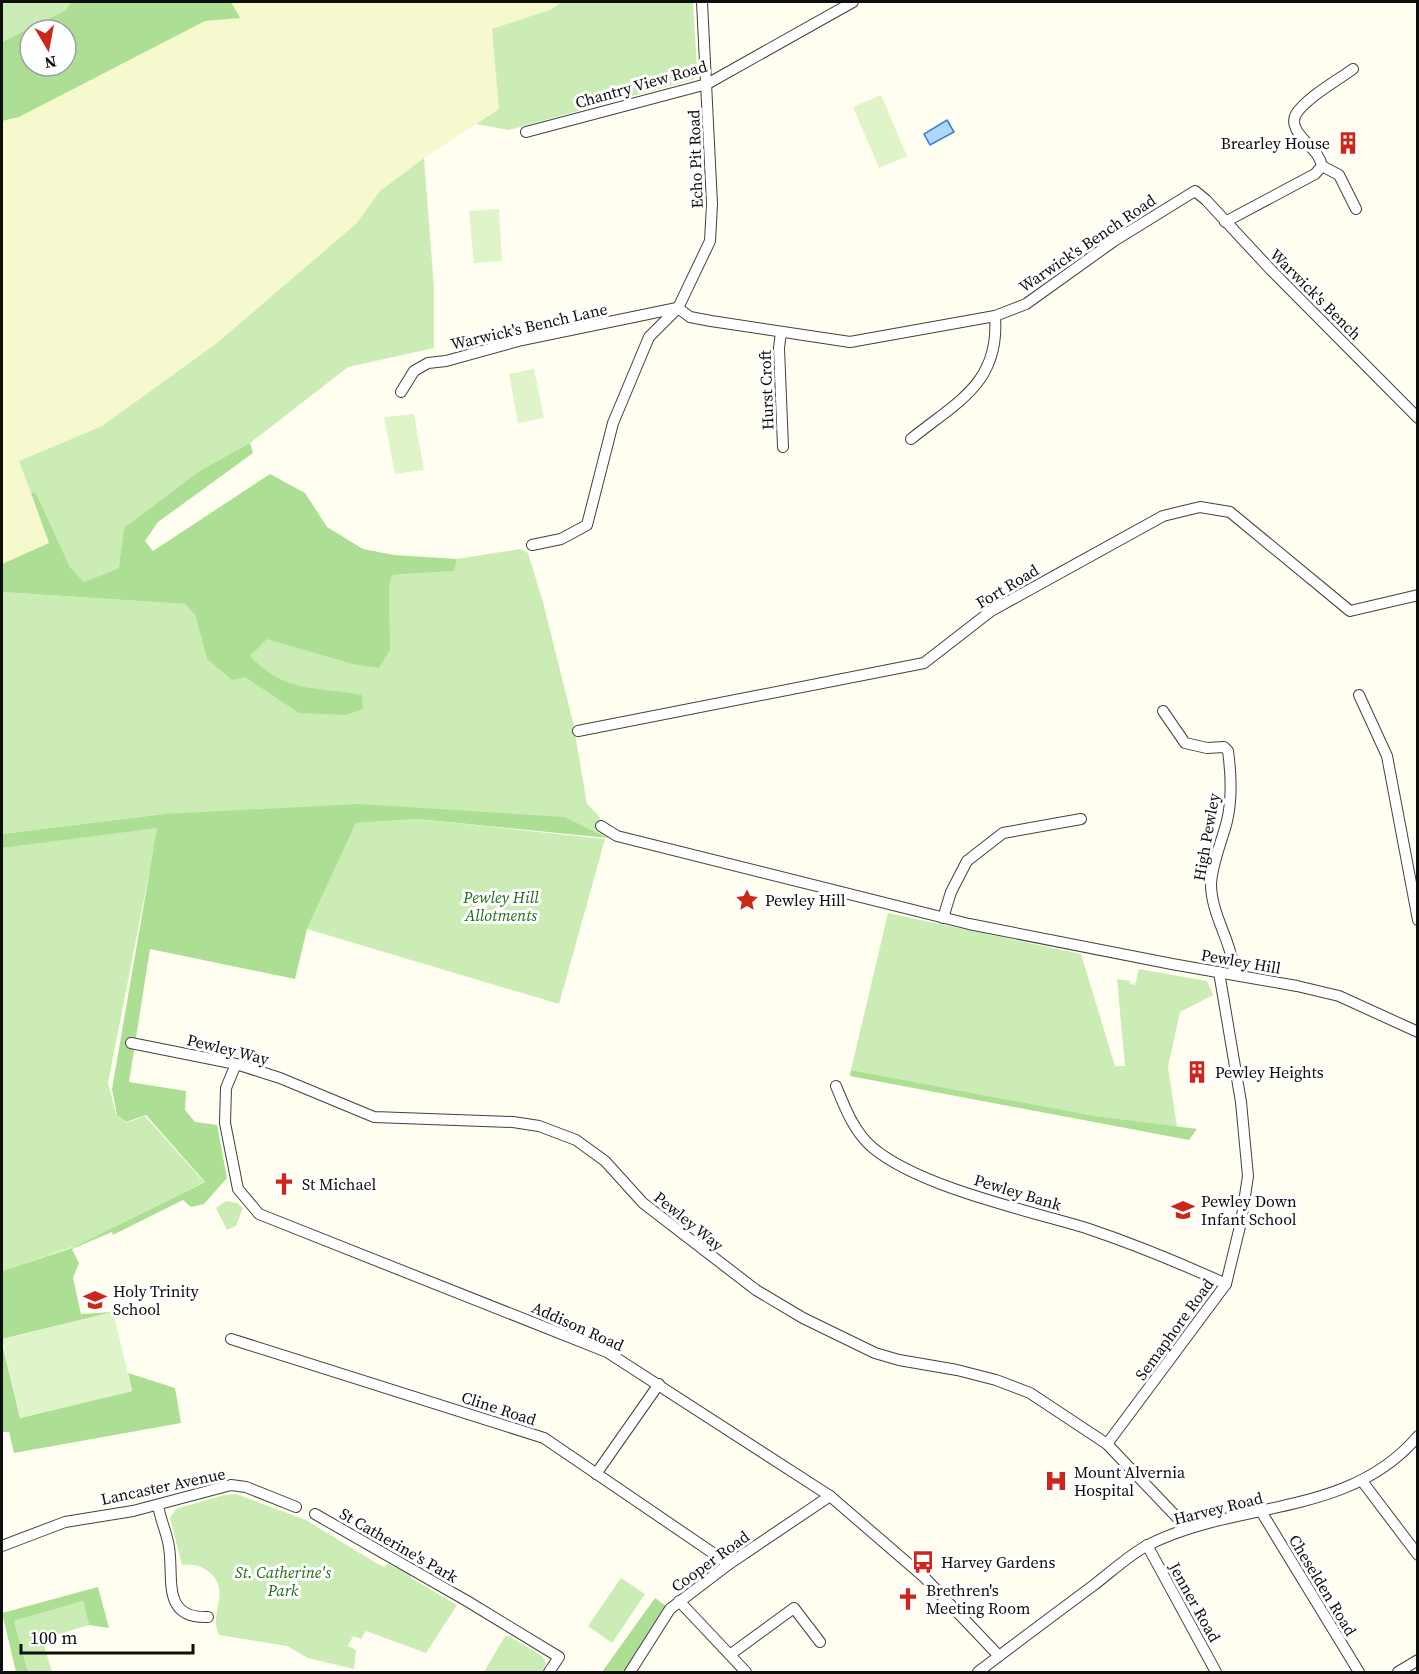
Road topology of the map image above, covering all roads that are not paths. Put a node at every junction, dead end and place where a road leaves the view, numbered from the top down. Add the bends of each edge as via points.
1 (702, 2) edge
2 (853, 2) edge
3 (1353, 69) dead end
4 (707, 84) junction
5 (526, 132) dead end
6 (1322, 166) junction
7 (1195, 191) joint
8 (1356, 208) dead end
9 (1225, 222) junction
10 (678, 308) junction
11 (995, 316) junction
12 (781, 332) junction
13 (401, 392) dead end
14 (1418, 418) edge
15 (911, 439) dead end
16 (783, 447) dead end
17 (532, 545) dead end
18 (1418, 595) edge
19 (1359, 695) dead end
20 (1163, 711) dead end
21 (579, 731) dead end
22 (1081, 819) dead end
23 (601, 826) dead end
24 (943, 918) junction
25 (1418, 920) edge
26 (1219, 972) junction
27 (1234, 974) junction
28 (1418, 1032) edge
29 (131, 1043) dead end
30 (237, 1064) junction
31 (836, 1086) dead end
32 (1226, 1284) junction
33 (231, 1339) dead end
34 (658, 1383) junction
35 (1418, 1436) edge
36 (1107, 1444) junction
37 (596, 1474) junction
38 (1362, 1481) junction
39 (830, 1496) junction
40 (158, 1505) junction
41 (296, 1507) dead end
42 (1262, 1513) junction
43 (315, 1514) dead end
44 (1187, 1528) junction
45 (1147, 1545) junction
46 (2, 1546) edge
47 (1418, 1555) edge
48 (729, 1564) junction
49 (679, 1601) junction
50 (208, 1617) dead end
51 (820, 1642) dead end
52 (731, 1654) junction
53 (999, 1656) junction
54 (1418, 1659) edge
55 (549, 1672) edge
56 (630, 1672) edge
57 (746, 1672) edge
58 (978, 1672) edge
59 (1216, 1672) edge
60 (1359, 1672) edge
61 (1398, 1672) edge

1 - 4 street, Echo Pit Road
2 - 4 street, Chantry View Road
3 - 6 street via 1304,106 1293,121 1297,133 1320,156
4 - 5 street, Chantry View Road
4 - 10 street, Echo Pit Road via 710,241
6 - 8 street via 1339,175
6 - 9 street
7 - 9 street, Warwick's Bench
7 - 11 street, Warwick's Bench Road via 1114,241 1026,304
9 - 14 street, Warwick's Bench
10 - 12 street, Warwick's Bench Road via 690,316
10 - 13 street, Warwick's Bench Lane via 428,363 414,370
10 - 17 street, Echo Pit Road via 649,337 613,423 587,525 561,539
11 - 12 street, Warwick's Bench Road via 850,342
11 - 15 street via 994,354 974,388
12 - 16 street, Hurst Croft
18 - 21 street, Fort Road via 1350,611 1230,512 1200,507 1163,516 991,610 924,663
19 - 25 street via 1387,756
20 - 27 street, High Pewley via 1185,744 1224,747 1229,753 1228,818 1211,888
22 - 24 street via 1003,833 967,861
23 - 24 street, Pewley Hill via 617,836
24 - 26 street, Pewley Hill
26 - 27 street, Pewley Hill
26 - 32 street, Semaphore Road via 1241,1102 1248,1176
27 - 28 street, Pewley Hill via 1339,996
29 - 30 street, Pewley Way
30 - 34 street, Addison Road via 226,1088 225,1123 238,1189 259,1214 607,1352
30 - 36 street, Pewley Way via 374,1117 513,1122 539,1126 576,1140 593,1150 631,1192 683,1236 756,1290 803,1318 875,1353 967,1372 1030,1393
31 - 32 street, Pewley Bank via 862,1136 907,1169 1157,1252
32 - 36 street, Semaphore Road
33 - 37 street, Cline Road via 544,1437
34 - 37 street
34 - 39 street, Addison Road
35 - 38 street, Harvey Road via 1406,1450
36 - 44 street, Pewley Way
37 - 48 street, Cline Road
38 - 42 street, Harvey Road via 1322,1497
38 - 47 street
39 - 48 street, Cooper Road
39 - 53 street, Addison Road via 925,1578
40 - 41 street, Lancaster Avenue via 231,1485
40 - 46 street, Lancaster Avenue via 65,1522
40 - 50 street via 168,1544 172,1597 190,1615
42 - 44 street, Harvey Road
42 - 60 street, Cheselden Road
43 - 55 street, St Catherine's Park via 559,1657
44 - 45 street, Harvey Road
45 - 53 street, Harvey Road
45 - 59 street, Jenner Road
48 - 49 street, Cooper Road
49 - 52 street
49 - 56 street, Cooper Road
51 - 52 street via 794,1608
52 - 57 street
53 - 58 street, Harvey Road
54 - 61 street

